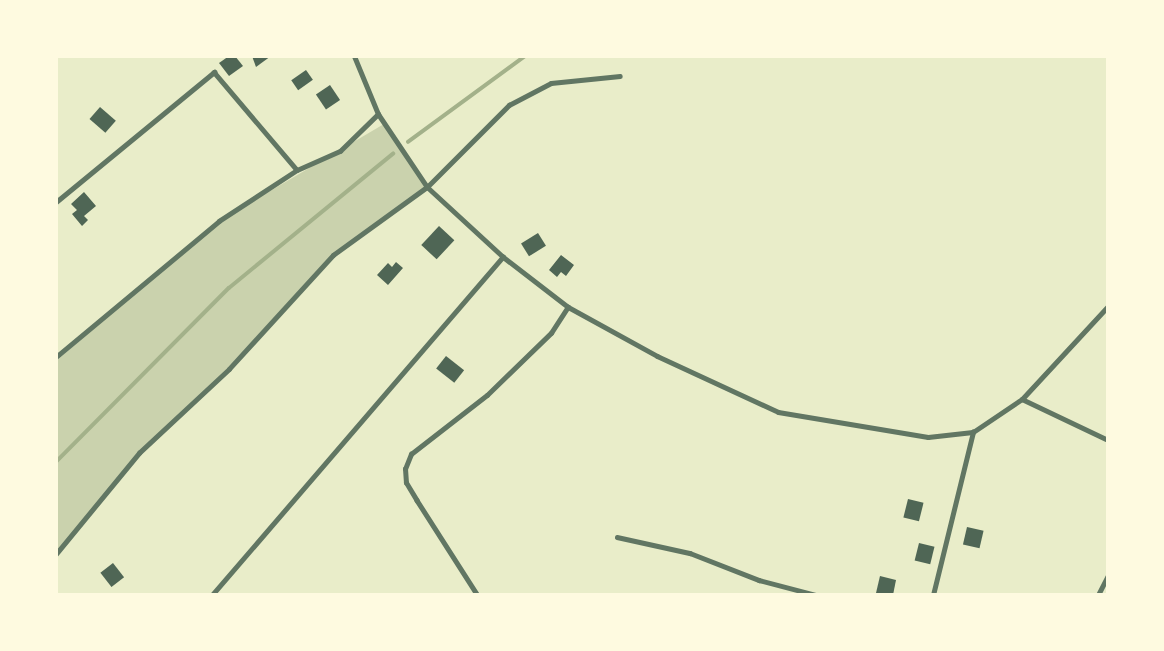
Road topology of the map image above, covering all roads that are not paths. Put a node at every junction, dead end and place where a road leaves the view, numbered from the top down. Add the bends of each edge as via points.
1 (354, 56) edge
2 (620, 76) dead end
3 (378, 114) junction
4 (297, 170) junction
5 (427, 187) junction
6 (56, 202) edge
7 (503, 257) junction
8 (1108, 306) edge
9 (568, 307) junction
10 (56, 357) edge
11 (1022, 399) junction
12 (973, 432) junction
13 (1108, 440) edge
14 (617, 537) dead end
15 (56, 554) edge
16 (1108, 575) edge
17 (212, 595) edge
18 (477, 595) edge
19 (816, 595) edge
20 (933, 595) edge
21 (1098, 595) edge

1 - 3 street
2 - 5 street via 551,83 509,105
3 - 4 street via 340,151
3 - 5 street
4 - 6 street via 214,72
4 - 10 street via 219,221
5 - 7 street
5 - 15 street via 333,256 229,369 139,453
7 - 9 street
7 - 17 street
8 - 11 street
9 - 12 street via 657,356 778,412 928,437
9 - 18 street via 544,340 487,395 411,454 405,469 406,483
11 - 12 street
11 - 13 street
12 - 20 street
14 - 19 street via 691,553 759,580
16 - 21 street

